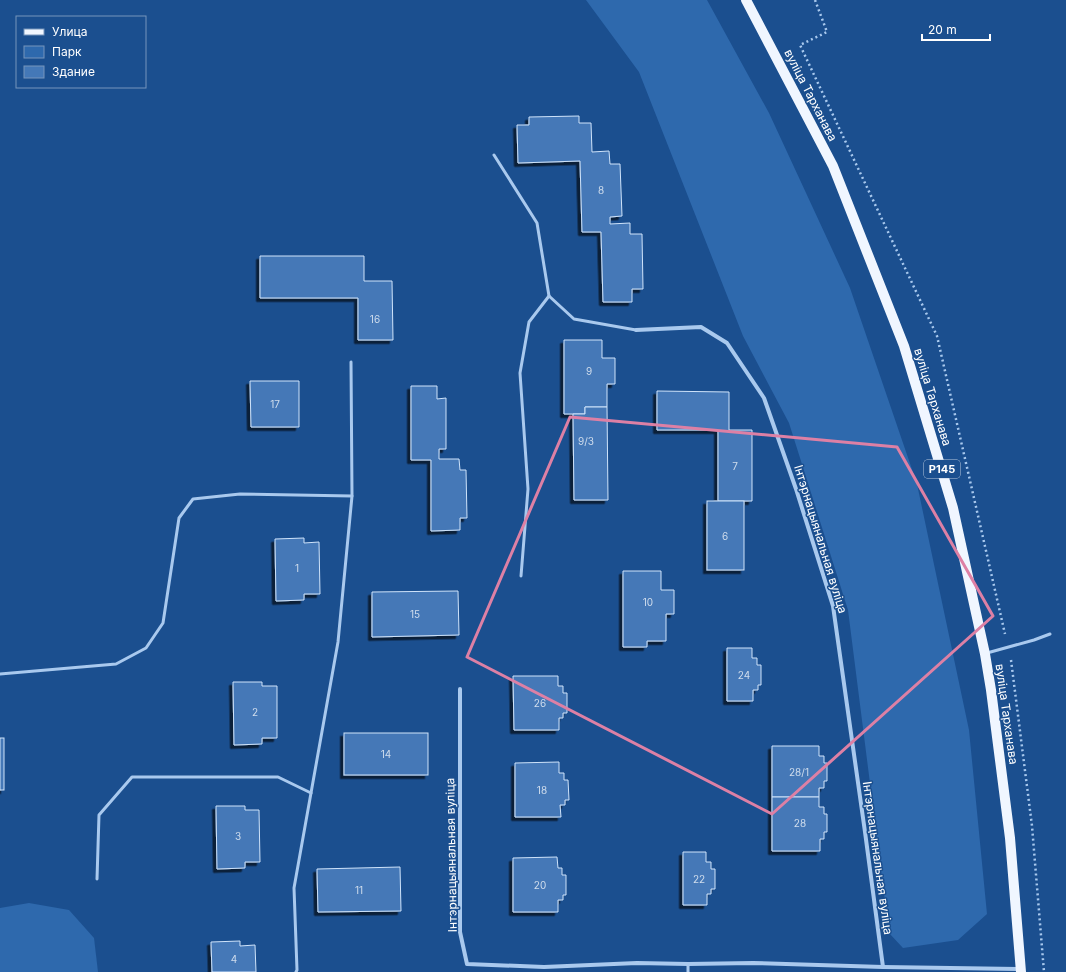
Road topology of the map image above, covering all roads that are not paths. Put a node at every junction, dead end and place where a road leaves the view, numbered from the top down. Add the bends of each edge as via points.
1 (746, 0) edge
2 (494, 155) dead end
3 (549, 296) junction
4 (636, 330) joint
5 (351, 362) dead end
6 (352, 496) junction
7 (521, 576) dead end
8 (1050, 634) dead end
9 (986, 654) junction
10 (0, 674) edge
11 (460, 689) dead end
12 (311, 793) junction
13 (97, 879) dead end
14 (688, 964) junction
15 (883, 967) junction
16 (1021, 970) edge
17 (296, 972) edge
18 (688, 972) edge

1 - 9 main road, вуліца Тарханава / Р145 via 833,166 904,346 953,508
2 - 3 lane via 536,223
3 - 4 lane via 574,319
3 - 7 lane via 529,322 520,373 528,489
4 - 15 street, Інтэрнацыянальная вуліца via 702,327 727,343 764,398 833,606
5 - 6 lane
6 - 10 lane via 240,494 193,499 179,518 163,623 146,648 116,664
6 - 12 lane via 338,642
8 - 9 lane
9 - 16 main road, вуліца Тарханава / Р145 via 1010,838
11 - 14 street, Інтэрнацыянальная вуліца via 460,932 467,964 544,967 637,962
12 - 13 lane via 278,777 132,778 99,815
12 - 17 lane via 294,888
14 - 15 street, Інтэрнацыянальная вуліца
14 - 18 lane
15 - 16 street, Інтэрнацыянальная вуліца

